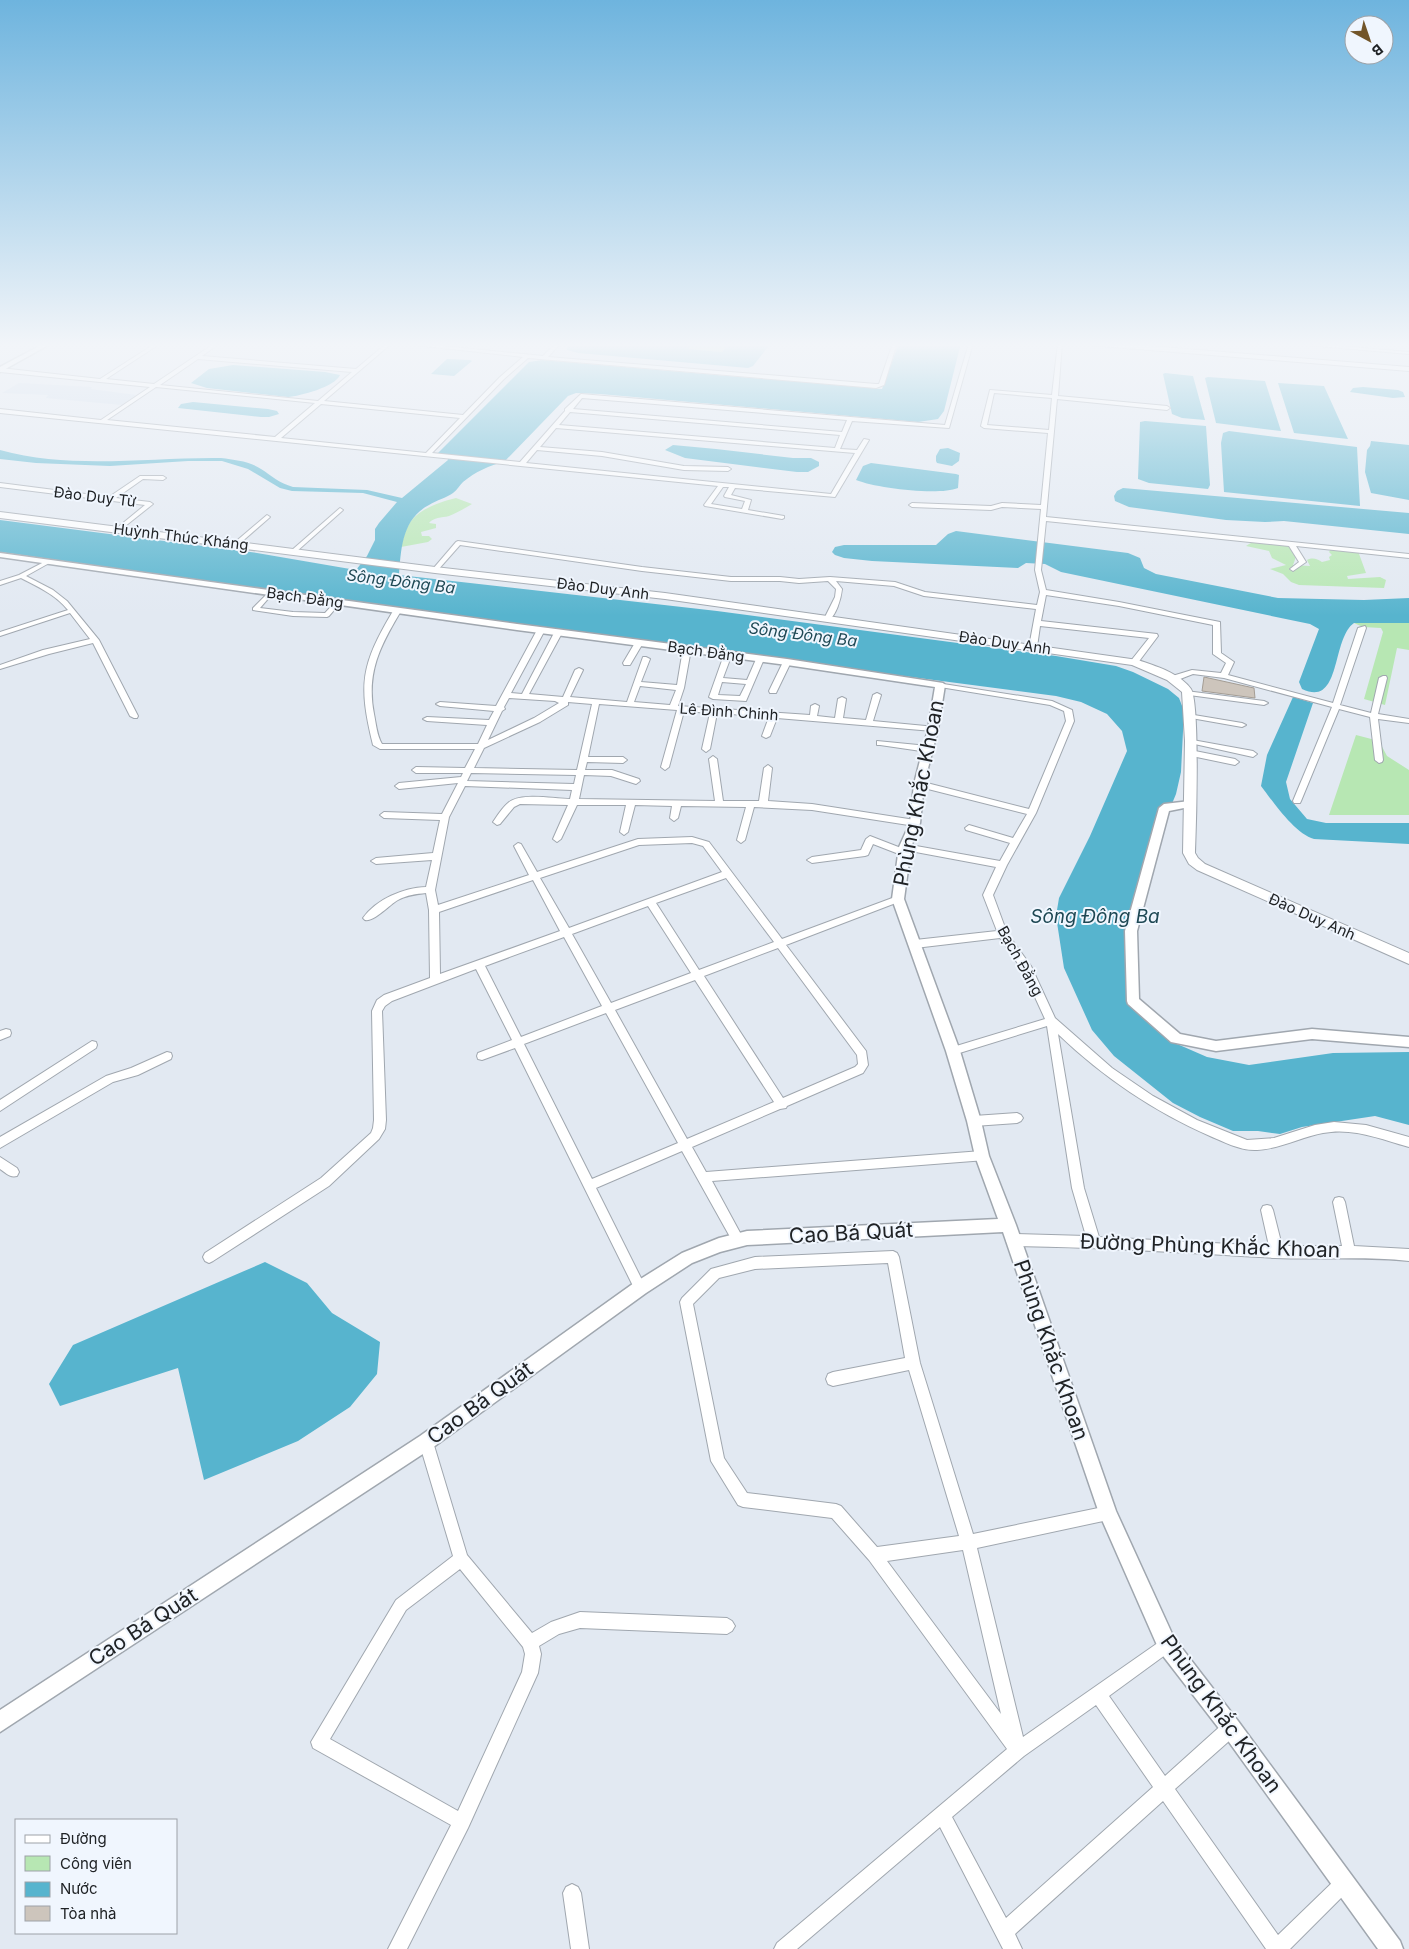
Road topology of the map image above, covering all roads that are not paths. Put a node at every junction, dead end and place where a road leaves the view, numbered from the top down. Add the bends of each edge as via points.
1 (230, 434) edge
2 (282, 434) edge
3 (447, 434) edge
4 (548, 434) edge
5 (639, 434) edge
6 (844, 434) edge
7 (1051, 434) edge
8 (650, 435) joint
9 (276, 439) junction
10 (866, 440) dead end
11 (537, 448) junction
12 (837, 450) junction
13 (859, 452) junction
14 (427, 455) junction
15 (522, 464) junction
16 (728, 469) dead end
17 (163, 478) dead end
18 (722, 484) junction
19 (0, 485) edge
20 (733, 485) junction
21 (110, 498) junction
22 (912, 505) dead end
23 (1045, 508) junction
24 (340, 510) dead end
25 (744, 512) junction
26 (0, 515) edge
27 (267, 517) dead end
28 (782, 517) dead end
29 (1044, 519) junction
30 (1082, 523) junction
31 (119, 529) junction
32 (1082, 532) dead end
33 (236, 544) junction
34 (1291, 544) junction
35 (294, 551) junction
36 (0, 556) edge
37 (1409, 556) edge
38 (48, 562) junction
39 (409, 567) joint
40 (1293, 569) dead end
41 (436, 570) junction
42 (21, 576) junction
43 (830, 579) junction
44 (0, 584) edge
45 (1043, 592) junction
46 (270, 593) junction
47 (338, 602) junction
48 (1040, 607) junction
49 (71, 611) junction
50 (397, 611) junction
51 (828, 619) junction
52 (1037, 623) junction
53 (1362, 628) dead end
54 (541, 630) junction
55 (558, 633) junction
56 (0, 634) edge
57 (95, 640) junction
58 (639, 643) junction
59 (1033, 647) junction
60 (687, 649) junction
61 (728, 654) junction
62 (646, 659) dead end
63 (760, 659) junction
64 (627, 662) dead end
65 (787, 662) junction
66 (1134, 662) junction
67 (0, 667) edge
68 (578, 670) dead end
69 (1224, 676) junction
70 (1383, 678) dead end
71 (719, 680) junction
72 (1172, 680) junction
73 (749, 682) junction
74 (638, 684) junction
75 (940, 685) junction
76 (680, 688) junction
77 (773, 691) dead end
78 (1189, 693) junction
79 (506, 695) junction
80 (525, 695) junction
81 (877, 695) dead end
82 (556, 698) junction
83 (566, 698) junction
84 (842, 699) dead end
85 (596, 701) junction
86 (630, 703) junction
87 (1264, 703) dead end
88 (440, 704) dead end
89 (816, 706) dead end
90 (1336, 706) junction
91 (677, 708) junction
92 (501, 709) junction
93 (714, 710) junction
94 (780, 713) junction
95 (134, 716) dead end
96 (1191, 716) junction
97 (1374, 716) junction
98 (813, 718) junction
99 (427, 719) dead end
100 (839, 720) junction
101 (1409, 721) edge
102 (492, 723) junction
103 (869, 723) junction
104 (1242, 724) dead end
105 (933, 729) junction
106 (766, 736) dead end
107 (880, 743) dead end
108 (481, 746) junction
109 (1190, 747) junction
110 (928, 748) junction
111 (706, 749) dead end
112 (1253, 754) dead end
113 (584, 758) junction
114 (713, 759) dead end
115 (623, 760) dead end
116 (1379, 760) dead end
117 (1235, 762) dead end
118 (665, 767) dead end
119 (768, 768) dead end
120 (416, 770) dead end
121 (468, 770) junction
122 (580, 774) junction
123 (636, 781) dead end
124 (462, 782) junction
125 (919, 784) junction
126 (399, 786) dead end
127 (577, 788) junction
128 (1297, 801) dead end
129 (574, 802) junction
130 (677, 802) junction
131 (719, 802) junction
132 (631, 803) junction
133 (751, 803) junction
134 (764, 804) junction
135 (1190, 804) junction
136 (1032, 813) junction
137 (384, 815) dead end
138 (446, 817) junction
139 (674, 818) dead end
140 (497, 822) dead end
141 (915, 822) junction
142 (969, 828) dead end
143 (624, 832) dead end
144 (557, 840) dead end
145 (741, 840) dead end
146 (1015, 841) junction
147 (518, 846) dead end
148 (905, 850) junction
149 (438, 856) junction
150 (812, 860) dead end
151 (376, 862) dead end
152 (1002, 865) junction
153 (727, 874) junction
154 (535, 876) junction
155 (430, 890) junction
156 (898, 899) junction
157 (650, 902) junction
158 (434, 910) junction
159 (368, 918) dead end
160 (566, 932) junction
161 (1003, 934) junction
162 (779, 944) junction
163 (915, 944) junction
164 (1409, 959) edge
165 (479, 964) junction
166 (698, 975) junction
167 (435, 980) junction
168 (609, 1008) junction
169 (1051, 1021) junction
170 (518, 1042) junction
171 (1409, 1042) edge
172 (92, 1045) dead end
173 (953, 1051) junction
174 (167, 1056) dead end
175 (482, 1056) dead end
176 (782, 1105) junction
177 (0, 1106) edge
178 (1017, 1118) dead end
179 (974, 1121) junction
180 (1409, 1142) edge
181 (0, 1143) edge
182 (685, 1146) junction
183 (982, 1156) junction
184 (0, 1162) edge
185 (13, 1172) dead end
186 (703, 1177) junction
187 (589, 1186) junction
188 (1339, 1202) dead end
189 (1267, 1210) dead end
190 (1010, 1232) junction
191 (738, 1240) junction
192 (1094, 1242) junction
193 (1349, 1251) junction
194 (1278, 1252) junction
195 (1409, 1255) edge
196 (209, 1257) dead end
197 (640, 1288) junction
198 (913, 1363) junction
199 (833, 1380) dead end
200 (426, 1442) junction
201 (1108, 1513) junction
202 (968, 1542) junction
203 (874, 1554) junction
204 (461, 1559) junction
205 (727, 1626) dead end
206 (530, 1643) junction
207 (1167, 1645) junction
208 (1098, 1694) junction
209 (0, 1722) edge
210 (1231, 1728) junction
211 (1018, 1750) junction
212 (1165, 1787) junction
213 (942, 1814) junction
214 (462, 1822) junction
215 (1343, 1884) junction
216 (572, 1893) dead end
217 (1004, 1932) junction
218 (397, 1949) edge
219 (580, 1949) edge
220 (783, 1949) edge
221 (1012, 1949) edge
222 (1277, 1949) edge
223 (1392, 1949) edge

1 - 9 street
2 - 9 street
3 - 14 street
4 - 11 street
5 - 8 street
6 - 12 street
7 - 23 street
8 - 12 street
9 - 14 street
10 - 13 street
11 - 15 street
11 - 16 street via 602,454 684,468
12 - 13 street
13 - 20 street via 833,496
14 - 15 street
15 - 18 street
17 - 21 street via 142,477
18 - 20 street
18 - 25 street via 707,505
19 - 21 street, Đào Duy Từ
20 - 25 street via 727,496 748,500
21 - 31 street, Đào Duy Từ via 150,504
22 - 23 street
23 - 29 street
24 - 35 street
25 - 28 street
26 - 31 main road, Huỳnh Thúc Kháng
27 - 33 street
29 - 30 street
29 - 45 street via 1038,570
30 - 32 street
30 - 34 street
31 - 33 main road, Huỳnh Thúc Kháng
33 - 35 main road, Huỳnh Thúc Kháng
34 - 37 street
34 - 40 street via 1303,562
35 - 39 main road, Huỳnh Thúc Kháng
36 - 38 street, Bạch Đằng
38 - 42 street
38 - 46 street, Bạch Đằng
39 - 41 main road, Đào Duy Anh
41 - 43 street via 458,544 730,579
41 - 51 main road, Đào Duy Anh via 665,596
42 - 44 street
42 - 49 street via 51,592
43 - 48 street via 895,584 924,594
43 - 51 street via 839,589
45 - 48 street
45 - 69 street via 1217,624 1217,654 1230,662
46 - 47 street, Bạch Đằng
46 - 47 street via 255,609 327,615
47 - 50 street, Bạch Đằng
48 - 52 street
49 - 56 street
49 - 57 street
50 - 54 street, Bạch Đằng
50 - 108 street via 368,668 367,700 377,745 380,748
51 - 59 main road, Đào Duy Anh
52 - 59 street
52 - 66 street via 1154,636
53 - 90 street
54 - 55 street, Bạch Đằng
54 - 79 street
55 - 58 street, Bạch Đằng
55 - 80 street
57 - 67 street
57 - 95 street
58 - 60 street, Bạch Đằng
58 - 64 street
59 - 66 main road, Đào Duy Anh
60 - 61 street, Bạch Đằng
60 - 76 street
61 - 63 street, Bạch Đằng
61 - 71 street
62 - 74 street
63 - 65 street, Bạch Đằng
63 - 73 street
65 - 75 street, Bạch Đằng
65 - 77 street
66 - 72 main road, Đào Duy Anh
68 - 83 street
69 - 72 street via 1192,672
69 - 90 street
70 - 97 street
71 - 73 street
71 - 73 street via 713,697 743,698
72 - 78 main road, Đào Duy Anh
74 - 76 street
74 - 86 street
75 - 105 street, Phùng Khắc Khoan
75 - 136 street, Bạch Đằng via 1052,703 1068,710 1070,721
76 - 91 street
78 - 87 street
78 - 96 main road, Đào Duy Anh
79 - 80 street, Lê Đình Chinh
79 - 92 street
80 - 82 street, Lê Đình Chinh
81 - 103 street
82 - 83 street, Lê Đình Chinh
82 - 108 street via 565,703
83 - 85 street, Lê Đình Chinh
84 - 100 street
85 - 86 street, Lê Đình Chinh
85 - 113 street
86 - 91 street, Lê Đình Chinh
88 - 92 street
89 - 98 street
90 - 97 street
90 - 128 street
91 - 93 street, Lê Đình Chinh
91 - 118 street
92 - 102 street
93 - 94 street, Lê Đình Chinh
93 - 111 street
94 - 98 street, Lê Đình Chinh
94 - 106 street
96 - 104 street
96 - 109 main road, Đào Duy Anh
97 - 101 street
97 - 116 street
98 - 100 street, Lê Đình Chinh
99 - 102 street
100 - 103 street, Lê Đình Chinh
102 - 108 street
103 - 105 street, Lê Đình Chinh
105 - 110 street, Phùng Khắc Khoan
107 - 110 street
108 - 121 street
109 - 112 street
109 - 117 street
109 - 135 main road, Đào Duy Anh
110 - 125 street, Phùng Khắc Khoan
113 - 115 street
113 - 122 street
114 - 131 street
119 - 134 street
120 - 121 street
121 - 122 street
121 - 124 street
122 - 123 street via 612,773
122 - 127 street
124 - 126 street
124 - 127 street
124 - 138 street
125 - 136 street
125 - 141 street, Phùng Khắc Khoan
127 - 129 street
129 - 132 street
129 - 140 street via 518,801 510,805
129 - 144 street
130 - 131 street
130 - 132 street
130 - 139 street
131 - 133 street
132 - 143 street
133 - 134 street
133 - 145 street
134 - 141 street
135 - 164 main road, Đào Duy Anh via 1190,853 1201,867
135 - 171 street via 1164,808 1153,845 1131,931 1133,1001 1176,1038 1216,1046 1312,1034
136 - 146 street, Bạch Đằng
137 - 138 street
138 - 149 street
141 - 148 street, Phùng Khắc Khoan
142 - 146 street
146 - 152 street, Bạch Đằng
147 - 154 street
148 - 150 street via 870,839 865,853
148 - 152 street
148 - 156 street, Phùng Khắc Khoan
149 - 151 street
149 - 155 street
152 - 161 street, Bạch Đằng via 988,895
153 - 154 street via 706,844 666,840 638,842
153 - 157 street
153 - 162 street
154 - 158 street
154 - 160 street
155 - 158 street
155 - 159 street via 415,890 393,897
156 - 162 street
156 - 163 street, Phùng Khắc Khoan
157 - 160 street
157 - 166 street
158 - 167 street
160 - 165 street
160 - 168 street
161 - 163 street
161 - 169 street, Bạch Đằng via 1028,969
162 - 166 street
162 - 176 street via 864,1059 859,1070
163 - 173 street, Phùng Khắc Khoan
165 - 167 street
165 - 170 street
166 - 168 street
166 - 176 street
167 - 196 street via 388,998 379,1007 380,1129 376,1136 325,1182
168 - 170 street
168 - 182 street
169 - 173 street
169 - 180 street via 1096,1063 1136,1093 1185,1121 1243,1144 1272,1144 1324,1128 1350,1126
169 - 192 street via 1078,1188
170 - 175 street
170 - 187 street
172 - 177 street
173 - 179 street, Phùng Khắc Khoan
174 - 181 street via 110,1079
176 - 182 street
178 - 179 street
179 - 183 street, Phùng Khắc Khoan
182 - 186 street
182 - 187 street
183 - 186 street
183 - 190 street, Phùng Khắc Khoan
184 - 185 street
186 - 191 street
187 - 197 street
188 - 193 street
189 - 194 street
190 - 191 street, Cao Bá Quát
190 - 192 street, Đường Phùng Khắc Khoan
190 - 201 street, Phùng Khắc Khoan
191 - 197 street, Cao Bá Quát via 687,1258
192 - 194 street, Đường Phùng Khắc Khoan
193 - 194 street, Đường Phùng Khắc Khoan
193 - 195 street, Đường Phùng Khắc Khoan
197 - 200 street, Cao Bá Quát
198 - 199 street
198 - 202 street
198 - 203 street via 893,1257 755,1263 716,1273 686,1302 718,1460 742,1500 836,1511
200 - 204 street
200 - 209 street, Cao Bá Quát
201 - 202 street
201 - 207 street, Phùng Khắc Khoan
202 - 203 street
202 - 211 street
203 - 211 street
204 - 206 street
204 - 214 street via 401,1605 318,1742
205 - 206 street via 580,1620 556,1627
206 - 214 street via 533,1654 530,1674
207 - 208 street
207 - 210 street, Phùng Khắc Khoan
208 - 211 street
208 - 212 street
210 - 212 street
210 - 215 street, Phùng Khắc Khoan
211 - 213 street
212 - 217 street
212 - 222 street
213 - 217 street
213 - 220 street
214 - 218 street
215 - 222 street
215 - 223 street, Phùng Khắc Khoan
216 - 219 street
217 - 221 street

